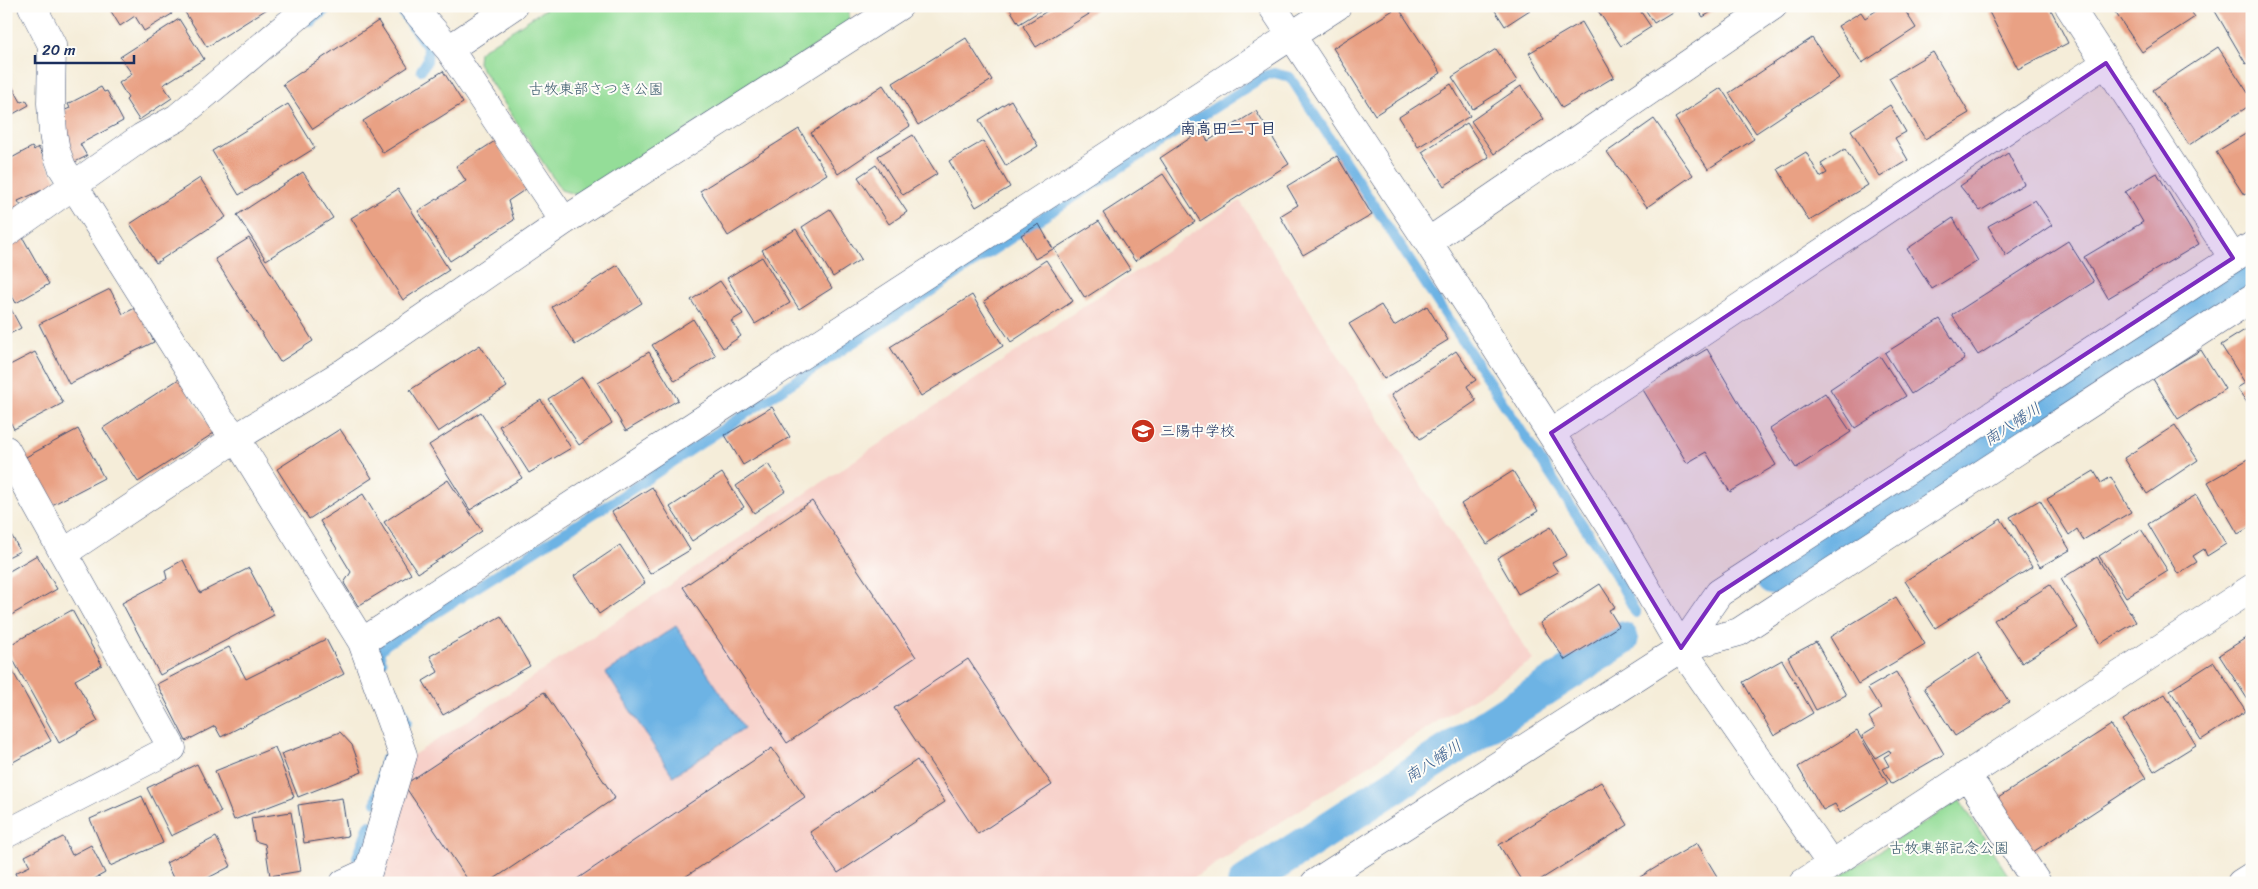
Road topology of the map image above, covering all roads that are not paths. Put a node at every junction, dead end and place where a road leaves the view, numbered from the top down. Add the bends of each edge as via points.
1 (32, 6) edge
2 (310, 6) edge
3 (412, 6) edge
4 (513, 6) edge
5 (899, 6) edge
6 (1272, 6) edge
7 (1337, 6) edge
8 (1773, 6) edge
9 (2069, 6) edge
10 (868, 15) edge
11 (1292, 36) junction
12 (449, 49) junction
13 (2106, 63) junction
14 (74, 185) junction
15 (564, 221) junction
16 (6, 233) edge
17 (1428, 242) junction
18 (2242, 252) edge
19 (2252, 298) edge
20 (1551, 433) junction
21 (236, 438) junction
22 (6, 450) edge
23 (65, 552) junction
24 (2252, 588) edge
25 (362, 642) junction
26 (1681, 648) junction
27 (1967, 775) junction
28 (6, 834) edge
29 (1831, 864) junction
30 (2252, 876) edge
31 (344, 883) edge
32 (1315, 883) edge
33 (1803, 883) edge
34 (2037, 883) edge
35 (2241, 883) edge

1 - 14 street via 52,45 51,103 56,151
2 - 14 street via 177,118 142,137
3 - 12 street
4 - 12 street
5 - 10 street
6 - 11 street
7 - 11 street
8 - 17 street
9 - 13 street
10 - 15 street
11 - 17 street
11 - 25 street
12 - 15 street
13 - 18 street
13 - 20 street
14 - 16 street
14 - 21 street via 221,420
15 - 21 street via 343,373
17 - 20 street
18 - 26 street via 1719,594
19 - 26 street via 1739,632
20 - 26 street via 1613,530
21 - 23 street
21 - 25 street
22 - 23 street
23 - 28 street via 172,748
24 - 27 street
25 - 31 street via 403,755 368,872
26 - 29 street
26 - 32 street
27 - 29 street
27 - 34 street
29 - 33 street
30 - 35 street

